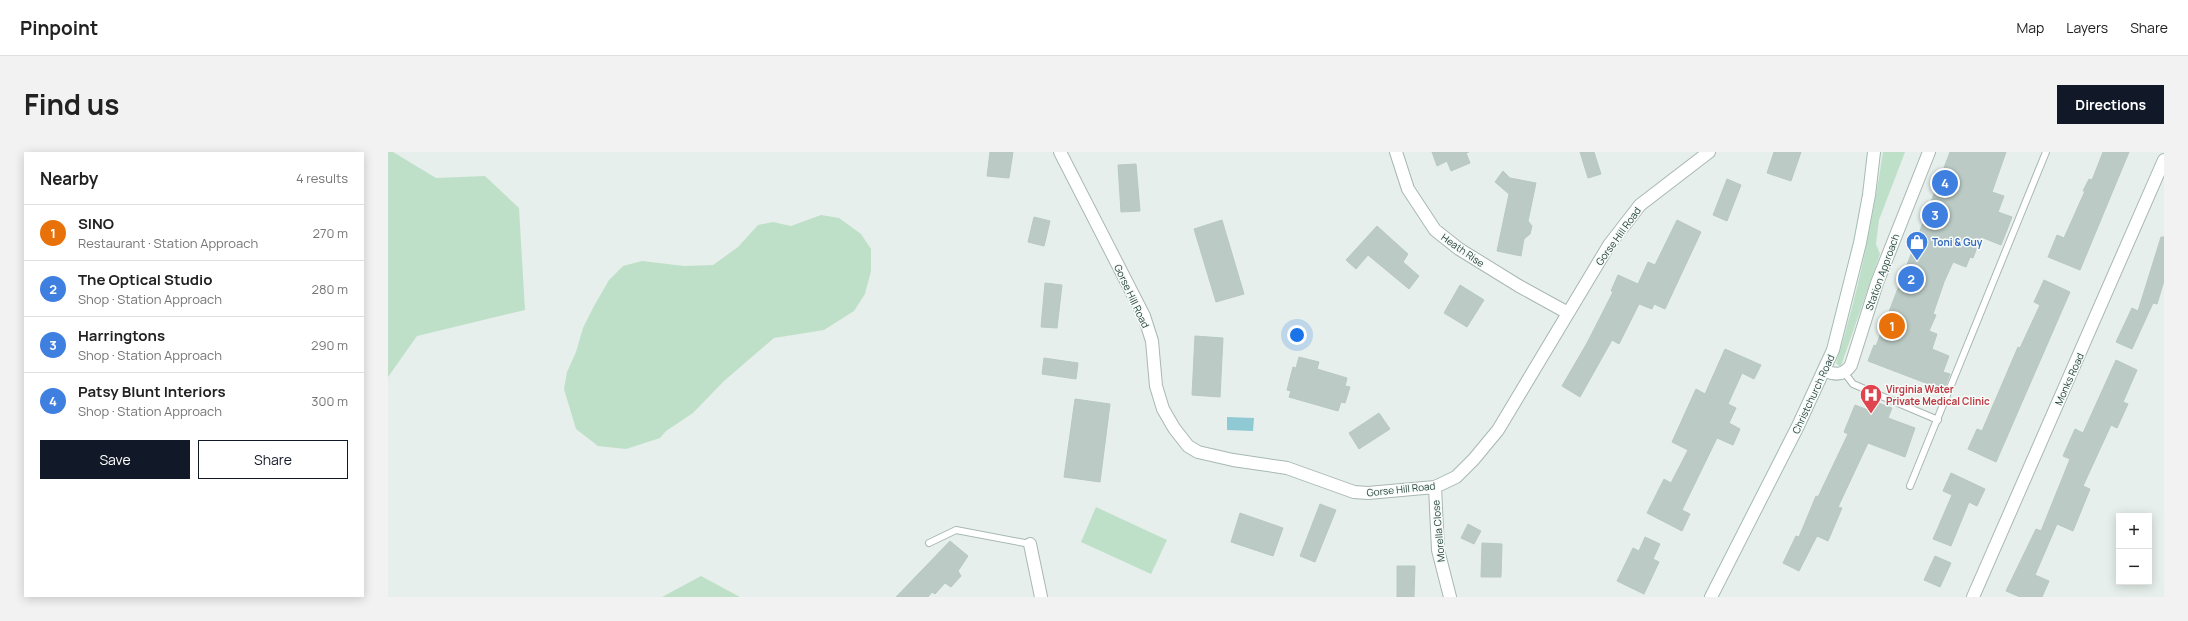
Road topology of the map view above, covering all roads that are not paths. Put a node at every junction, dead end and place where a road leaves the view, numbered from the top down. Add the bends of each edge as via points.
1 (1060, 152) edge
2 (1396, 152) edge
3 (1709, 152) edge
4 (1874, 152) edge
5 (1929, 152) edge
6 (2046, 152) edge
7 (2164, 160) edge
8 (1568, 313) junction
9 (1825, 371) junction
10 (1844, 372) junction
11 (1938, 420) junction
12 (1910, 486) dead end
13 (1435, 488) junction
14 (929, 543) dead end
15 (1030, 544) joint
16 (1041, 597) edge
17 (1450, 597) edge
18 (1711, 597) edge
19 (1973, 597) edge

1 - 13 street, Gorse Hill Road via 1144,316 1152,341 1156,386 1174,428 1188,446 1208,455 1287,468 1354,492
2 - 8 street, Heath Rise via 1408,189 1436,230 1459,249
3 - 8 street, Gorse Hill Road via 1640,205 1609,245
4 - 9 street, Christchurch Road via 1860,244 1840,329
5 - 10 street, Station Approach via 1877,283 1855,356 1849,369
6 - 11 lane
7 - 19 street, Monks Road
8 - 13 street, Gorse Hill Road via 1487,445 1456,477
9 - 10 street via 1836,375
9 - 18 street, Christchurch Road
10 - 11 lane via 1853,384
11 - 12 lane
13 - 17 street, Morella Close via 1438,550
14 - 15 lane via 956,530
15 - 16 street

